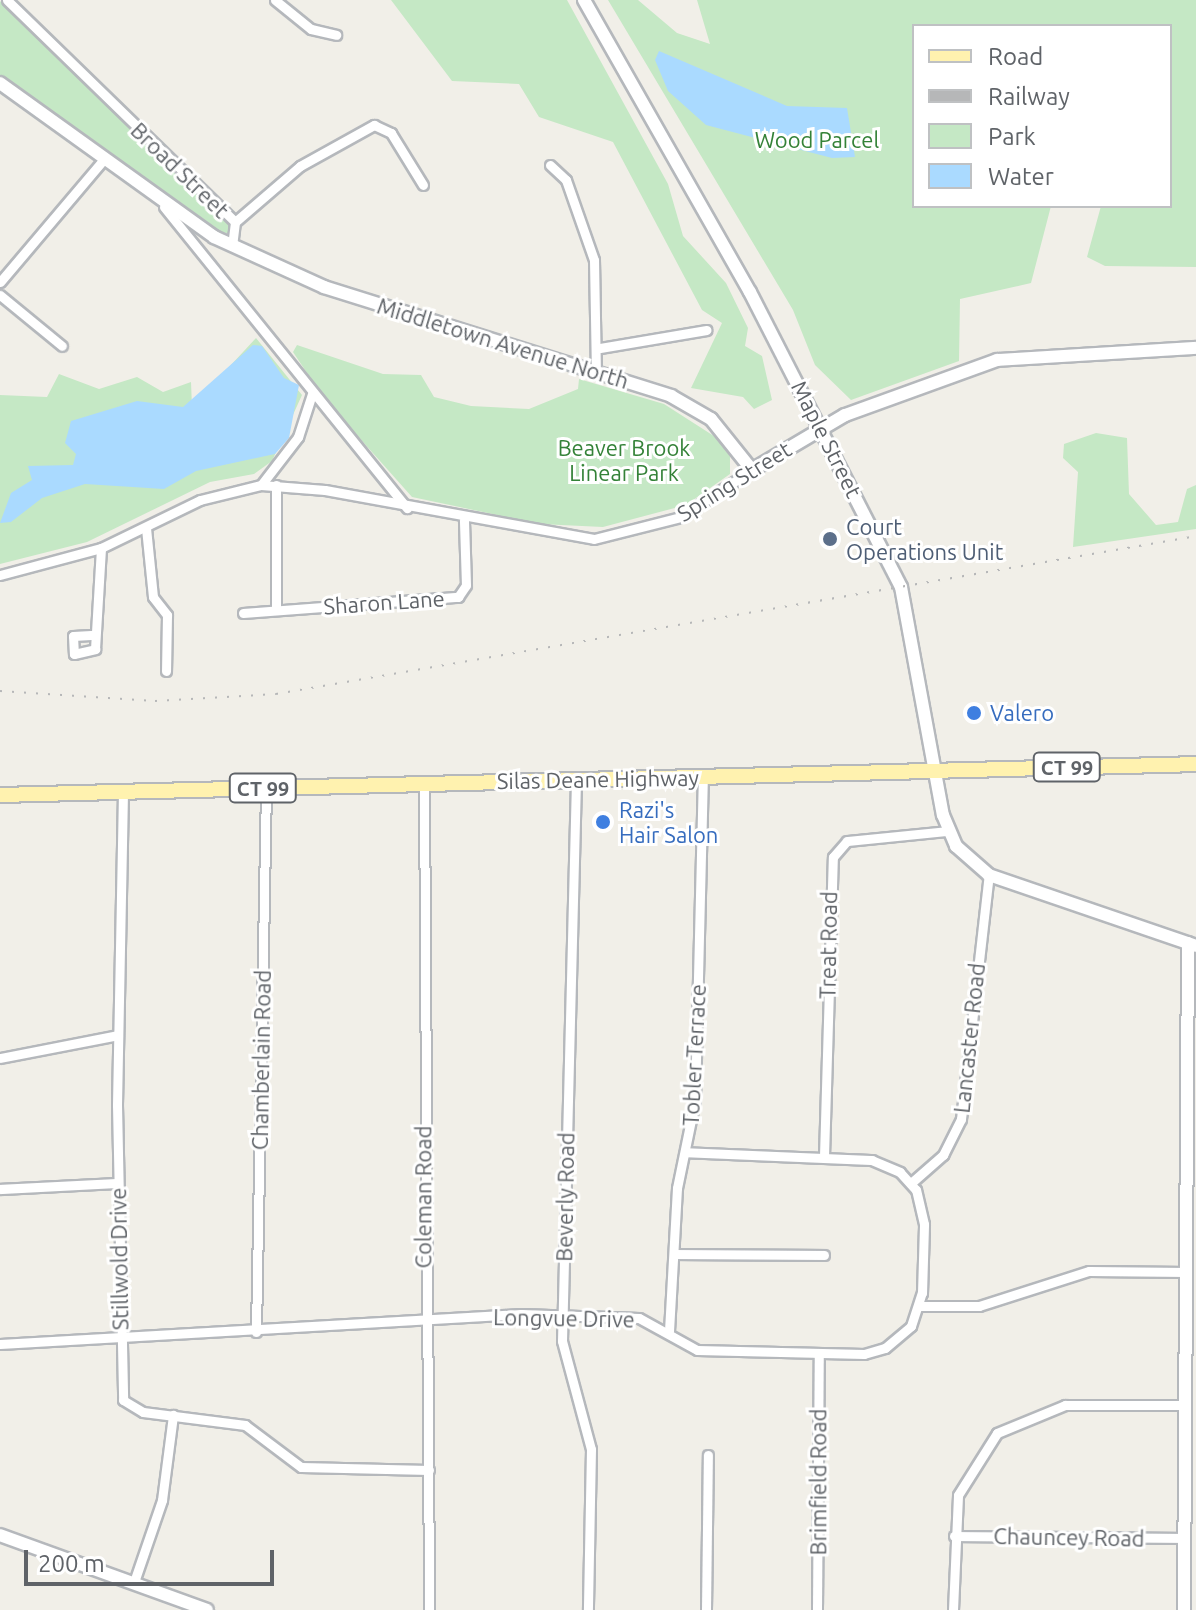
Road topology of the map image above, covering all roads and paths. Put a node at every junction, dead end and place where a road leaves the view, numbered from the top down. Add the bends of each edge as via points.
1 (7, 0) edge
2 (275, 0) edge
3 (584, 0) edge
4 (336, 35) dead end
5 (0, 83) edge
6 (103, 160) junction
7 (550, 165) dead end
8 (423, 185) dead end
9 (164, 207) junction
10 (235, 222) junction
11 (232, 246) junction
12 (0, 282) edge
13 (0, 295) edge
14 (706, 330) dead end
15 (62, 346) dead end
16 (600, 348) junction
17 (1196, 348) edge
18 (596, 373) junction
19 (312, 394) junction
20 (822, 427) junction
21 (752, 470) junction
22 (261, 485) junction
23 (276, 485) junction
24 (407, 508) junction
25 (464, 520) junction
26 (146, 528) junction
27 (101, 548) junction
28 (0, 575) edge
29 (276, 608) junction
30 (243, 613) dead end
31 (91, 635) dead end
32 (166, 671) dead end
33 (1196, 764) edge
34 (938, 771) junction
35 (703, 777) junction
36 (576, 780) junction
37 (424, 784) junction
38 (266, 788) junction
39 (123, 792) junction
40 (0, 795) edge
41 (947, 831) junction
42 (989, 875) junction
43 (1192, 945) edge
44 (118, 1035) junction
45 (0, 1058) edge
46 (685, 1152) junction
47 (824, 1156) junction
48 (117, 1183) junction
49 (911, 1183) junction
50 (0, 1189) edge
51 (676, 1254) junction
52 (824, 1255) dead end
53 (1187, 1272) junction
54 (920, 1306) junction
55 (563, 1315) junction
56 (423, 1320) junction
57 (669, 1331) junction
58 (256, 1332) junction
59 (120, 1342) junction
60 (0, 1344) edge
61 (819, 1354) junction
62 (1185, 1405) junction
63 (173, 1415) junction
64 (708, 1455) dead end
65 (429, 1470) junction
66 (0, 1535) edge
67 (954, 1536) junction
68 (1185, 1538) junction
69 (134, 1582) junction
70 (207, 1610) edge
71 (429, 1610) edge
72 (588, 1610) edge
73 (706, 1610) edge
74 (817, 1610) edge
75 (953, 1610) edge
76 (1184, 1610) edge

1 - 10 street, Broad Street
2 - 4 street via 311,29
3 - 20 main road, Maple Street
5 - 6 main road, Broad Street
6 - 9 main road, Broad Street
6 - 12 street
7 - 16 street via 566,180 594,260
8 - 10 street via 391,133 374,125 293,171
9 - 11 main road, Broad Street
9 - 19 street
10 - 11 street, Broad Street
11 - 18 main road, Middletown Avenue North via 324,287
13 - 15 street
14 - 16 street
16 - 18 street
17 - 20 main road, Spring Street via 997,360
18 - 21 main road, Middletown Avenue North via 689,403 722,430
19 - 22 street via 298,437
19 - 24 street
20 - 21 main road, Spring Street
20 - 34 main road, Maple Street via 907,605
21 - 25 street, Spring Street via 689,512 625,535 564,538
22 - 23 street, Spring Street
22 - 26 street, Spring Street via 200,500
23 - 24 street, Spring Street
23 - 29 street
24 - 25 street, Spring Street
25 - 29 street, Sharon Lane via 466,585 458,597
26 - 27 street, Spring Street
26 - 32 street via 153,597 167,615
27 - 28 street, Spring Street
27 - 31 street
29 - 30 street, Sharon Lane
33 - 34 main road, Silas Deane Highway / CT 99
34 - 35 main road, Silas Deane Highway / CT 99
34 - 41 main road, Maple Street
35 - 36 main road, Silas Deane Highway / CT 99
35 - 46 street, Tobler Terrace via 695,1100
36 - 37 main road, Silas Deane Highway / CT 99
36 - 55 street, Beverly Road
37 - 38 main road, Silas Deane Highway / CT 99
37 - 56 street, Coleman Road
38 - 39 main road, Silas Deane Highway / CT 99
38 - 58 street, Chamberlain Road
39 - 40 main road, Silas Deane Highway / CT 99
39 - 44 street, Stillwold Drive
41 - 42 main road
41 - 47 street, Treat Road via 847,841 833,857
42 - 43 main road
42 - 49 street, Lancaster Road via 961,1119 943,1155
43 - 53 main road
44 - 45 street
44 - 48 street, Stillwold Drive
46 - 47 street
46 - 51 street, Tobler Terrace
47 - 49 street via 882,1162
48 - 50 street
48 - 59 street, Stillwold Drive
49 - 54 street via 924,1224
51 - 52 street
51 - 57 street, Tobler Terrace
53 - 54 street via 1089,1271 979,1306
53 - 62 main road
54 - 61 street, Longvue Drive via 911,1326 885,1348
55 - 56 street, Longvue Drive
55 - 57 street, Longvue Drive via 627,1316
55 - 72 street, Beverly Road via 564,1365 591,1449
56 - 58 street, Longvue Drive
56 - 65 street, Coleman Road
57 - 61 street, Longvue Drive via 697,1350
58 - 59 street, Longvue Drive
59 - 60 street, Longvue Drive
59 - 63 street, Stillwold Drive via 126,1405
61 - 74 street, Brimfield Road
62 - 67 street via 1065,1405 1007,1425 967,1473
62 - 68 main road
63 - 65 street, Stillwold Drive via 245,1425 301,1467
63 - 69 street via 162,1500
64 - 73 street
65 - 71 street, Coleman Road
66 - 69 main road
67 - 68 street, Chauncey Road
67 - 75 street
68 - 76 main road
69 - 70 main road

